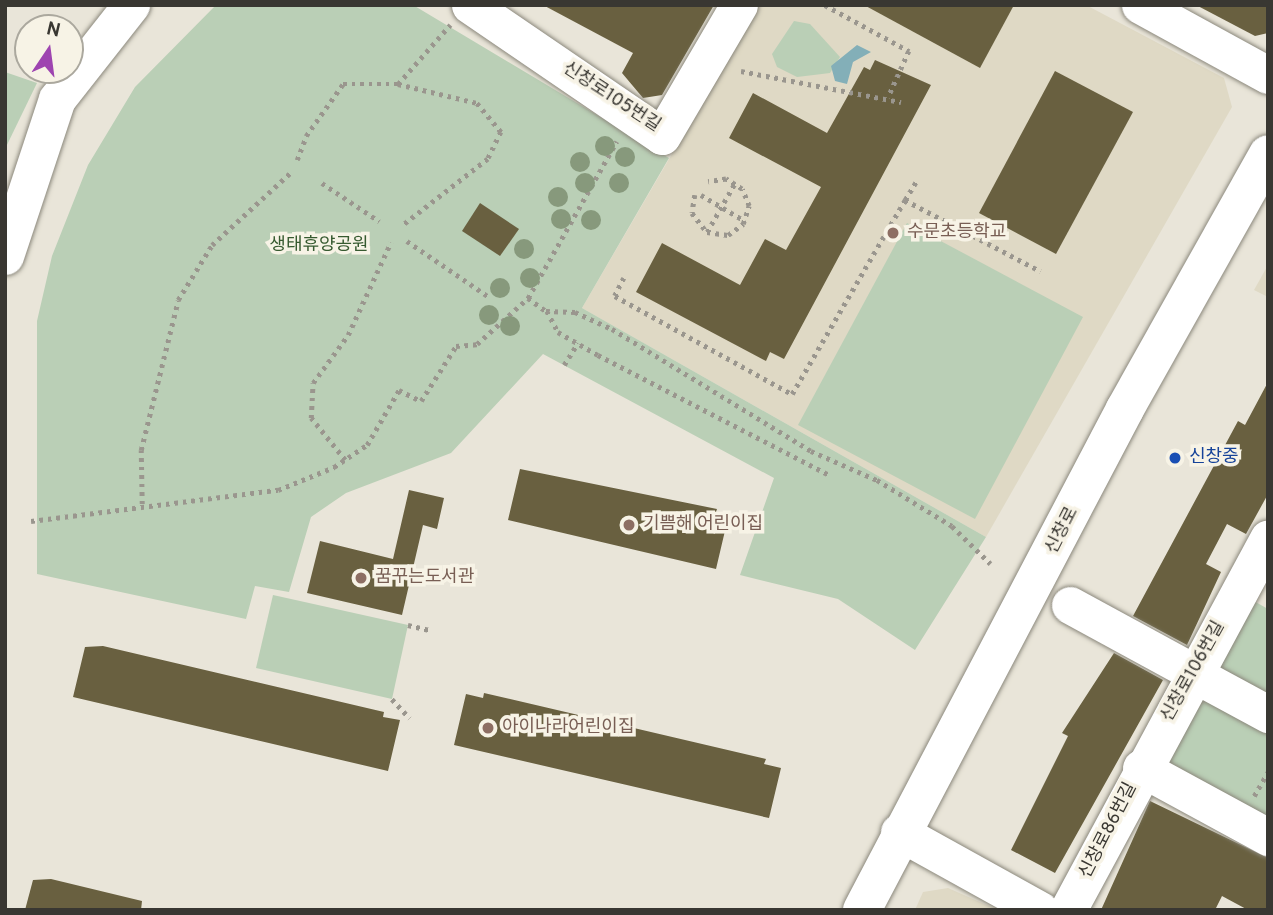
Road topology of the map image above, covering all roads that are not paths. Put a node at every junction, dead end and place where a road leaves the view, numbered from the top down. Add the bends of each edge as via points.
1 (131, 5) edge
2 (739, 5) edge
3 (1142, 6) edge
4 (461, 14) edge
5 (1268, 75) edge
6 (1268, 154) edge
7 (7, 249) edge
8 (1268, 538) edge
9 (1257, 582) edge
10 (1070, 605) dead end
11 (1268, 714) edge
12 (1141, 768) junction
13 (898, 832) junction
14 (1268, 837) edge
15 (862, 910) edge
16 (1040, 910) edge
17 (1068, 910) edge

1 - 7 street via 57,99
2 - 4 street, 신창로105번길 via 662,136
3 - 5 street
6 - 13 main road, 신창로
8 - 9 street, 신창로106번길
9 - 12 street, 신창로106번길
10 - 11 street
12 - 14 street, 신창로86번길
12 - 17 street, 신창로86번길
13 - 15 main road, 신창로
13 - 16 street

